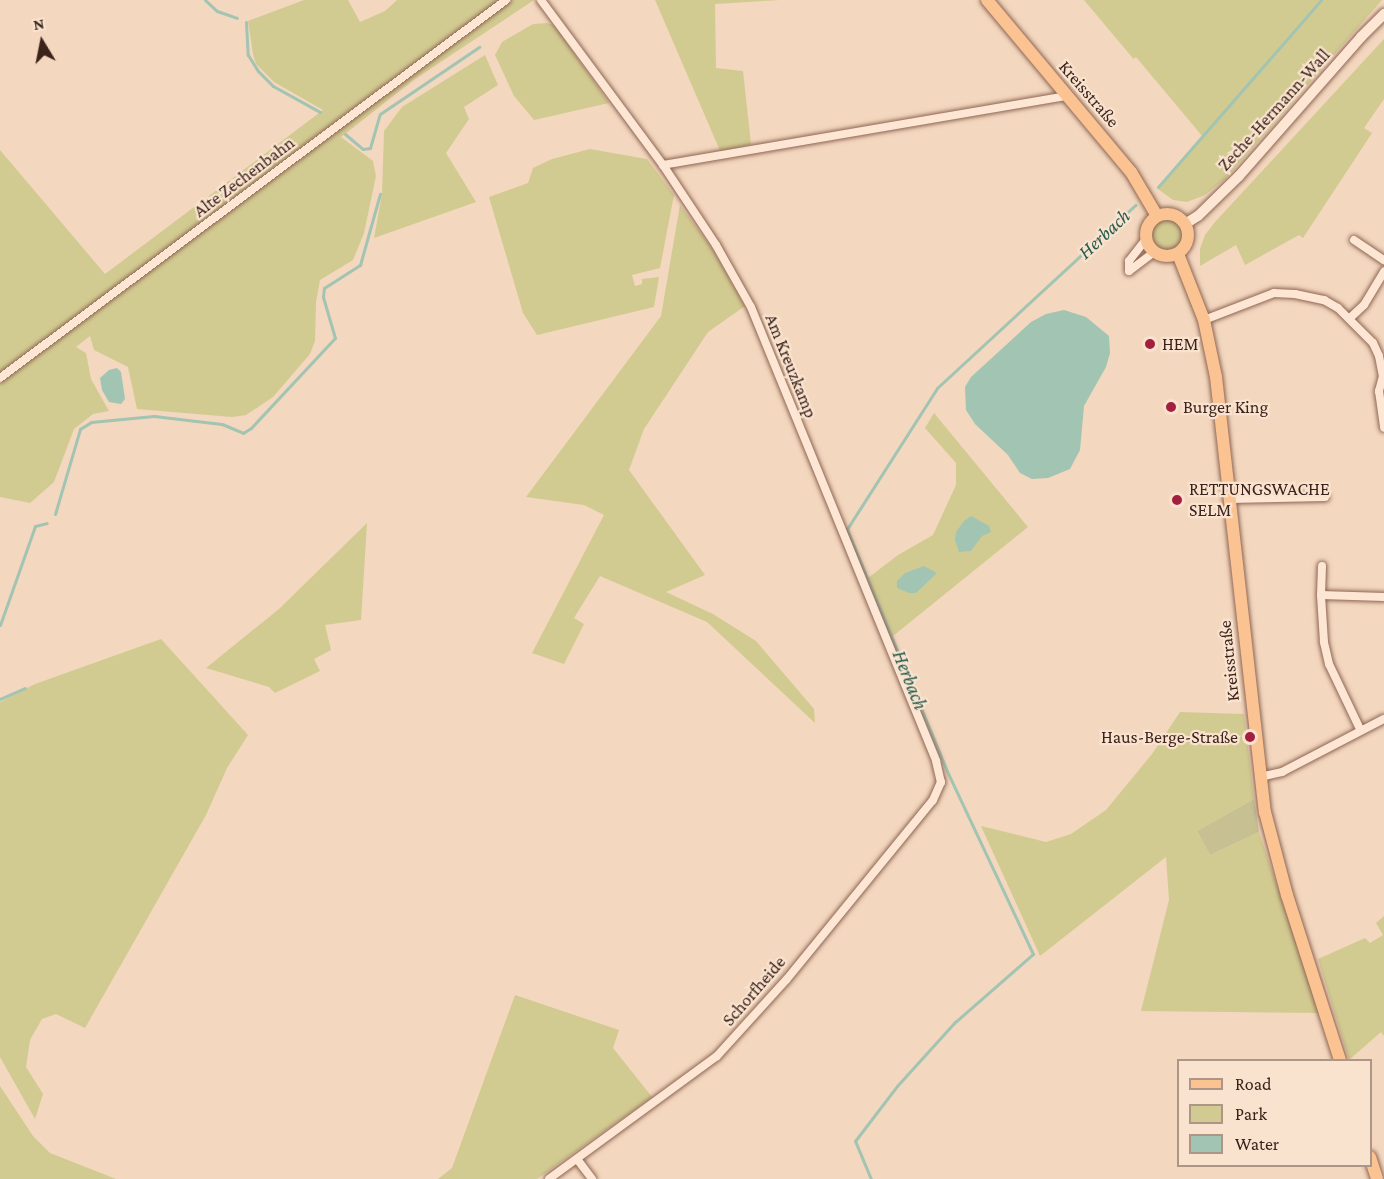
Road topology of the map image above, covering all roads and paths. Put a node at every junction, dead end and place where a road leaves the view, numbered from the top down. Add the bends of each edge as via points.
1 (506, 0) edge
2 (541, 0) edge
3 (987, 0) edge
4 (1384, 15) edge
5 (1066, 96) junction
6 (663, 165) junction
7 (1156, 216) junction
8 (1185, 224) junction
9 (1146, 239) junction
10 (1354, 240) dead end
11 (1154, 252) junction
12 (1178, 254) junction
13 (1384, 260) edge
14 (1384, 273) edge
15 (1350, 318) junction
16 (1204, 320) junction
17 (1383, 376) edge
18 (0, 378) edge
19 (1384, 428) edge
20 (1325, 497) dead end
21 (1230, 499) junction
22 (1322, 566) dead end
23 (1322, 596) junction
24 (1384, 597) edge
25 (1384, 719) edge
26 (1360, 729) junction
27 (1260, 777) junction
28 (941, 782) joint
29 (1340, 1059) edge
30 (577, 1159) junction
31 (1372, 1161) edge
32 (549, 1179) edge
33 (592, 1179) edge
34 (1377, 1179) edge

1 - 18 street, Alte Zechenbahn
2 - 6 street, Am Kreuzkamp
3 - 5 main road, Kreisstraße
4 - 8 street, Zeche-Hermann-Wall via 1239,176
5 - 6 street
5 - 7 main road, Kreisstraße via 1131,172
6 - 28 street, Am Kreuzkamp via 752,307 936,761
7 - 8 main road via 1172,214
7 - 9 main road via 1147,226
8 - 12 main road via 1188,240
9 - 11 main road
9 - 11 street via 1129,261 1129,272
10 - 13 street
11 - 12 main road via 1162,256
12 - 16 main road, Kreisstraße
14 - 15 street via 1364,305
15 - 16 street via 1324,300 1274,293
15 - 17 street via 1372,343
16 - 21 main road, Kreisstraße via 1216,377
17 - 19 street via 1379,391
20 - 21 street
21 - 27 main road, Kreisstraße
22 - 23 street
23 - 24 street
23 - 26 street via 1329,664
25 - 26 street
26 - 27 street via 1282,772
27 - 29 main road, Kreisstraße via 1278,862
28 - 30 street, Schorfheide via 926,809 786,980 717,1056
30 - 32 street, Schorfheide
30 - 33 street
31 - 34 main road

